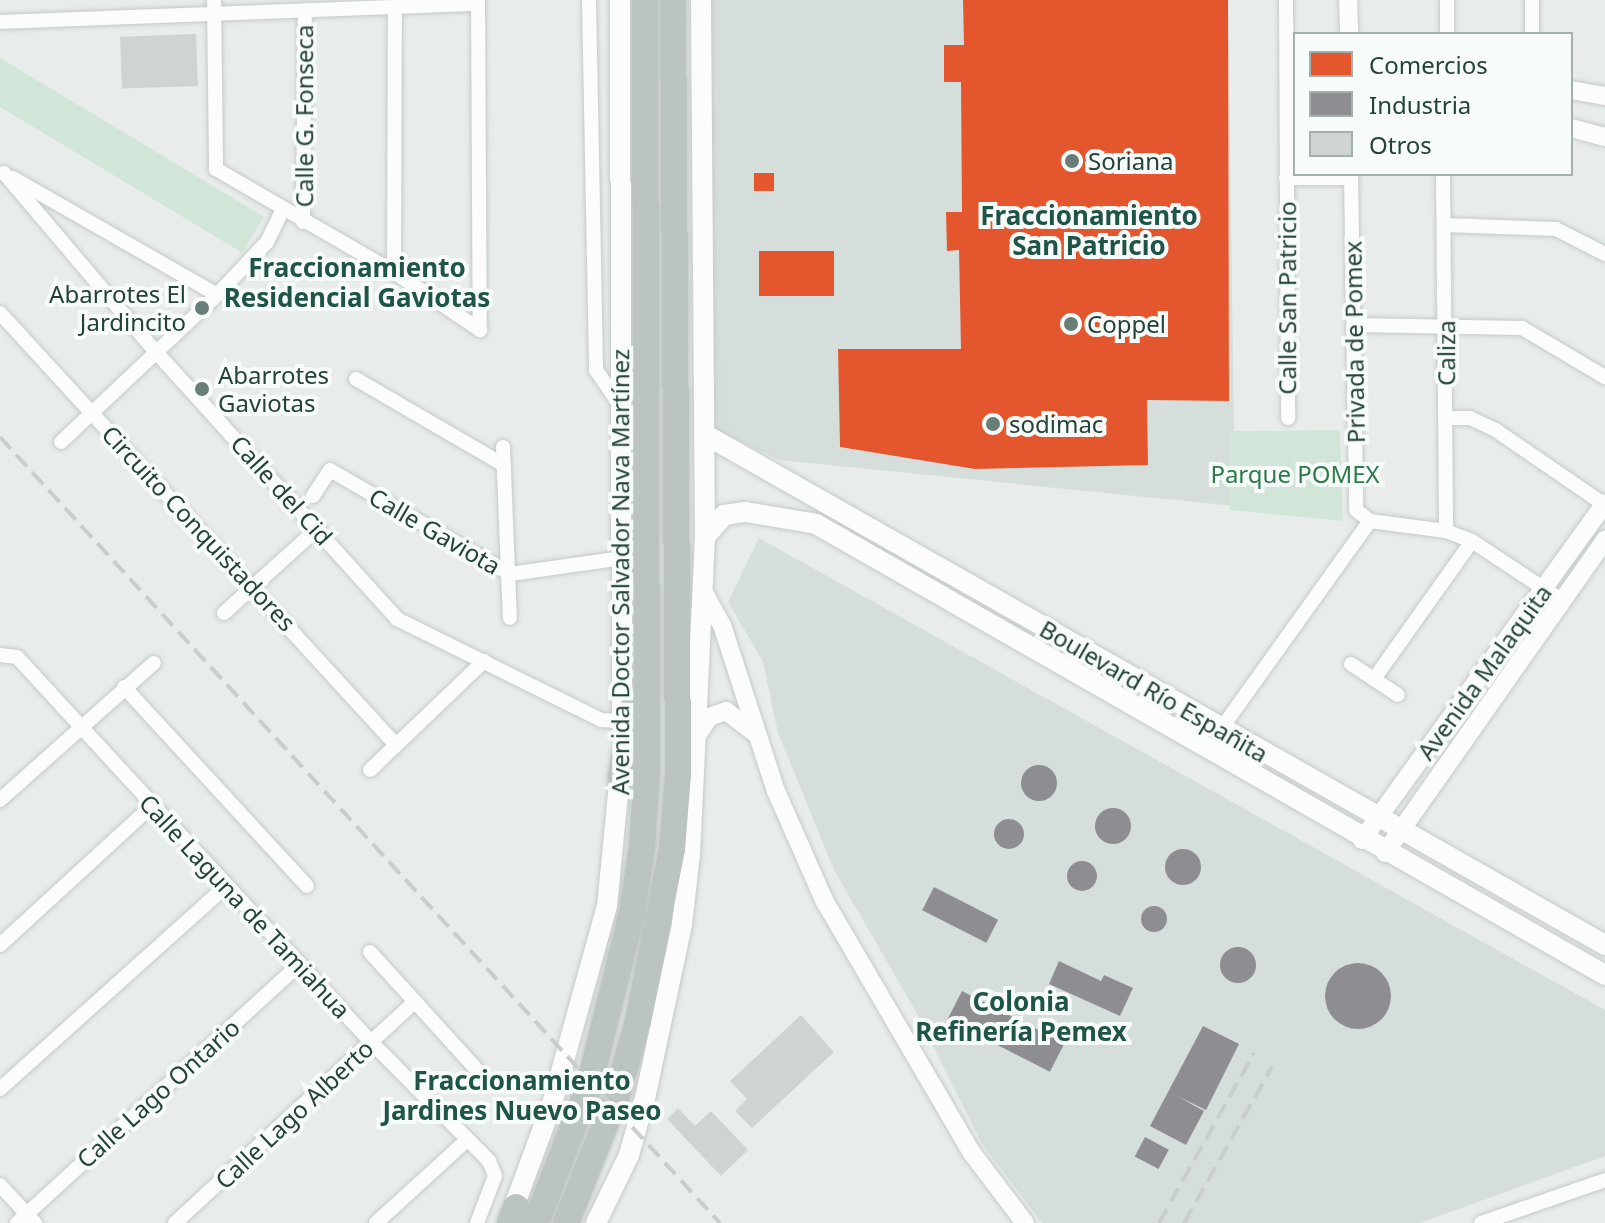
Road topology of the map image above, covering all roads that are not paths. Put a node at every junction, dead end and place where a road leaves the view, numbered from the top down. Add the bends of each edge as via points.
1 (589, 0) edge
2 (620, 0) edge
3 (645, 0) edge
4 (673, 0) edge
5 (701, 0) edge
6 (1286, 0) edge
7 (1348, 0) edge
8 (1447, 0) edge
9 (1532, 0) edge
10 (478, 2) edge
11 (214, 7) edge
12 (395, 7) junction
13 (305, 10) junction
14 (0, 22) edge
15 (1349, 32) edge
16 (1447, 32) edge
17 (1532, 32) edge
18 (1573, 90) edge
19 (1605, 96) edge
20 (1573, 129) edge
21 (1605, 137) edge
22 (1290, 160) edge
23 (2, 172) edge
24 (1351, 176) edge
25 (1443, 176) edge
26 (1286, 178) junction
27 (281, 213) junction
28 (303, 222) junction
29 (1444, 225) junction
30 (1605, 254) edge
31 (394, 272) junction
32 (217, 295) junction
33 (0, 313) edge
34 (1353, 325) junction
35 (1446, 325) junction
36 (156, 352) junction
37 (1605, 377) edge
38 (356, 379) dead end
39 (622, 408) junction
40 (91, 413) junction
41 (1288, 418) dead end
42 (1446, 418) junction
43 (704, 434) junction
44 (61, 442) dead end
45 (503, 447) dead end
46 (504, 465) junction
47 (313, 496) dead end
48 (1605, 504) edge
49 (1370, 521) junction
50 (318, 528) junction
51 (1446, 531) junction
52 (705, 537) junction
53 (1605, 540) edge
54 (1472, 541) junction
55 (623, 558) junction
56 (510, 574) junction
57 (254, 587) junction
58 (1544, 588) junction
59 (703, 591) junction
60 (1561, 600) junction
61 (224, 613) dead end
62 (510, 618) dead end
63 (647, 637) junction
64 (0, 654) edge
65 (484, 661) junction
66 (154, 663) dead end
67 (1351, 664) dead end
68 (1374, 679) junction
69 (124, 687) junction
70 (1398, 695) dead end
71 (622, 721) junction
72 (78, 728) junction
73 (1221, 729) junction
74 (698, 734) junction
75 (758, 735) junction
76 (396, 745) junction
77 (370, 770) dead end
78 (621, 777) junction
79 (0, 800) edge
80 (153, 805) junction
81 (1378, 818) junction
82 (691, 826) junction
83 (1400, 831) junction
84 (1362, 840) junction
85 (1385, 853) junction
86 (227, 885) junction
87 (307, 886) dead end
88 (662, 917) junction
89 (0, 945) edge
90 (1605, 945) edge
91 (370, 952) dead end
92 (300, 964) junction
93 (1605, 975) edge
94 (412, 1004) junction
95 (371, 1042) junction
96 (479, 1072) dead end
97 (0, 1089) edge
98 (467, 1140) junction
99 (1605, 1180) edge
100 (0, 1185) edge
101 (517, 1219) edge
102 (26, 1220) edge
103 (175, 1223) edge
104 (376, 1223) edge
105 (477, 1223) edge
106 (566, 1223) edge
107 (596, 1223) edge
108 (1025, 1223) edge
109 (1481, 1223) edge

1 - 39 street via 596,370
2 - 39 main road, Avenida Doctor Salvador Nava Martínez
3 - 63 highway, Avenida Doctor Salvador Nava Martínez
4 - 88 highway via 678,774
5 - 43 main road
6 - 22 street, Calle San Patricio
7 - 15 street
8 - 16 street
9 - 17 street
10 - 12 street
10 - 31 street via 480,330
11 - 13 street
11 - 14 street
11 - 27 street via 216,169
12 - 13 street
12 - 31 street
13 - 28 street, Calle G. Fonseca
18 - 19 street
20 - 21 street
22 - 26 street, Calle San Patricio
23 - 32 street
23 - 36 street, Calle del Cid
24 - 26 street, Calle San Patricio
24 - 34 street, Privada de Pomex
25 - 29 street, Caliza
26 - 41 street, Calle San Patricio
27 - 28 street
27 - 32 street via 267,242
28 - 31 street
29 - 30 street via 1556,229
29 - 35 street, Caliza
32 - 36 street
33 - 40 street, Circuito Conquistadores
34 - 35 street
34 - 49 street, Privada de Pomex via 1356,510
35 - 37 street via 1522,328
35 - 42 street, Caliza
36 - 40 street
36 - 50 street, Calle del Cid
38 - 46 street
39 - 55 main road, Avenida Doctor Salvador Nava Martínez
40 - 44 street
40 - 57 street, Circuito Conquistadores
42 - 48 street via 1470,418 1494,429
42 - 51 street, Caliza
43 - 52 main road
43 - 73 main road, Boulevard Río Españita
45 - 46 street
46 - 56 street
47 - 56 street, Calle Gaviota via 330,470
48 - 58 street, Avenida Malaquita
49 - 51 street
49 - 73 street
50 - 57 street
50 - 65 street, Calle del Cid via 397,619
51 - 54 street
52 - 59 main road
52 - 84 main road, Boulevard Río Españita via 724,515 746,512 816,524
53 - 60 street, Avenida Malaquita
54 - 58 street
54 - 68 street
55 - 56 street, Calle Gaviota
55 - 71 main road, Avenida Doctor Salvador Nava Martínez
56 - 62 street
57 - 61 street
57 - 76 street, Circuito Conquistadores
58 - 60 street
58 - 81 street, Avenida Malaquita
59 - 74 main road
59 - 75 street via 722,625
60 - 83 street, Avenida Malaquita
63 - 78 highway
63 - 101 highway, Avenida Doctor Salvador Nava Martínez via 647,773 632,913 589,1086
64 - 72 street, Calle Laguna de Tamiahua via 17,657
65 - 71 street, Calle del Cid via 601,720
65 - 76 street
66 - 69 street
67 - 68 street
68 - 70 street
69 - 72 street
69 - 87 street
71 - 78 main road, Avenida Doctor Salvador Nava Martínez
72 - 79 street
72 - 80 street, Calle Laguna de Tamiahua
73 - 81 main road, Boulevard Río Españita
74 - 75 street via 709,717 726,711
74 - 82 main road
75 - 108 street via 776,791 824,900 972,1153
76 - 77 street
78 - 101 main road, Avenida Doctor Salvador Nava Martínez via 604,920
80 - 86 street, Calle Laguna de Tamiahua
80 - 89 street
81 - 83 main road, Boulevard Río Españita
81 - 84 street, Avenida Malaquita
82 - 88 highway
82 - 107 main road via 682,924 646,1094 629,1155
83 - 85 street, Avenida Malaquita
83 - 90 main road, Boulevard Río Españita
84 - 85 main road, Boulevard Río Españita
85 - 93 main road, Boulevard Río Españita
86 - 92 street, Calle Laguna de Tamiahua
86 - 97 street
88 - 106 highway via 617,1095
91 - 94 street
92 - 95 street, Calle Laguna de Tamiahua
92 - 102 street, Calle Lago Ontario
94 - 95 street, Calle Lago Alberto
94 - 96 street
95 - 98 street, Calle Laguna de Tamiahua
95 - 103 street, Calle Lago Alberto
98 - 104 street
98 - 105 street, Calle Laguna de Tamiahua via 489,1161 495,1176
99 - 109 street
100 - 102 street

